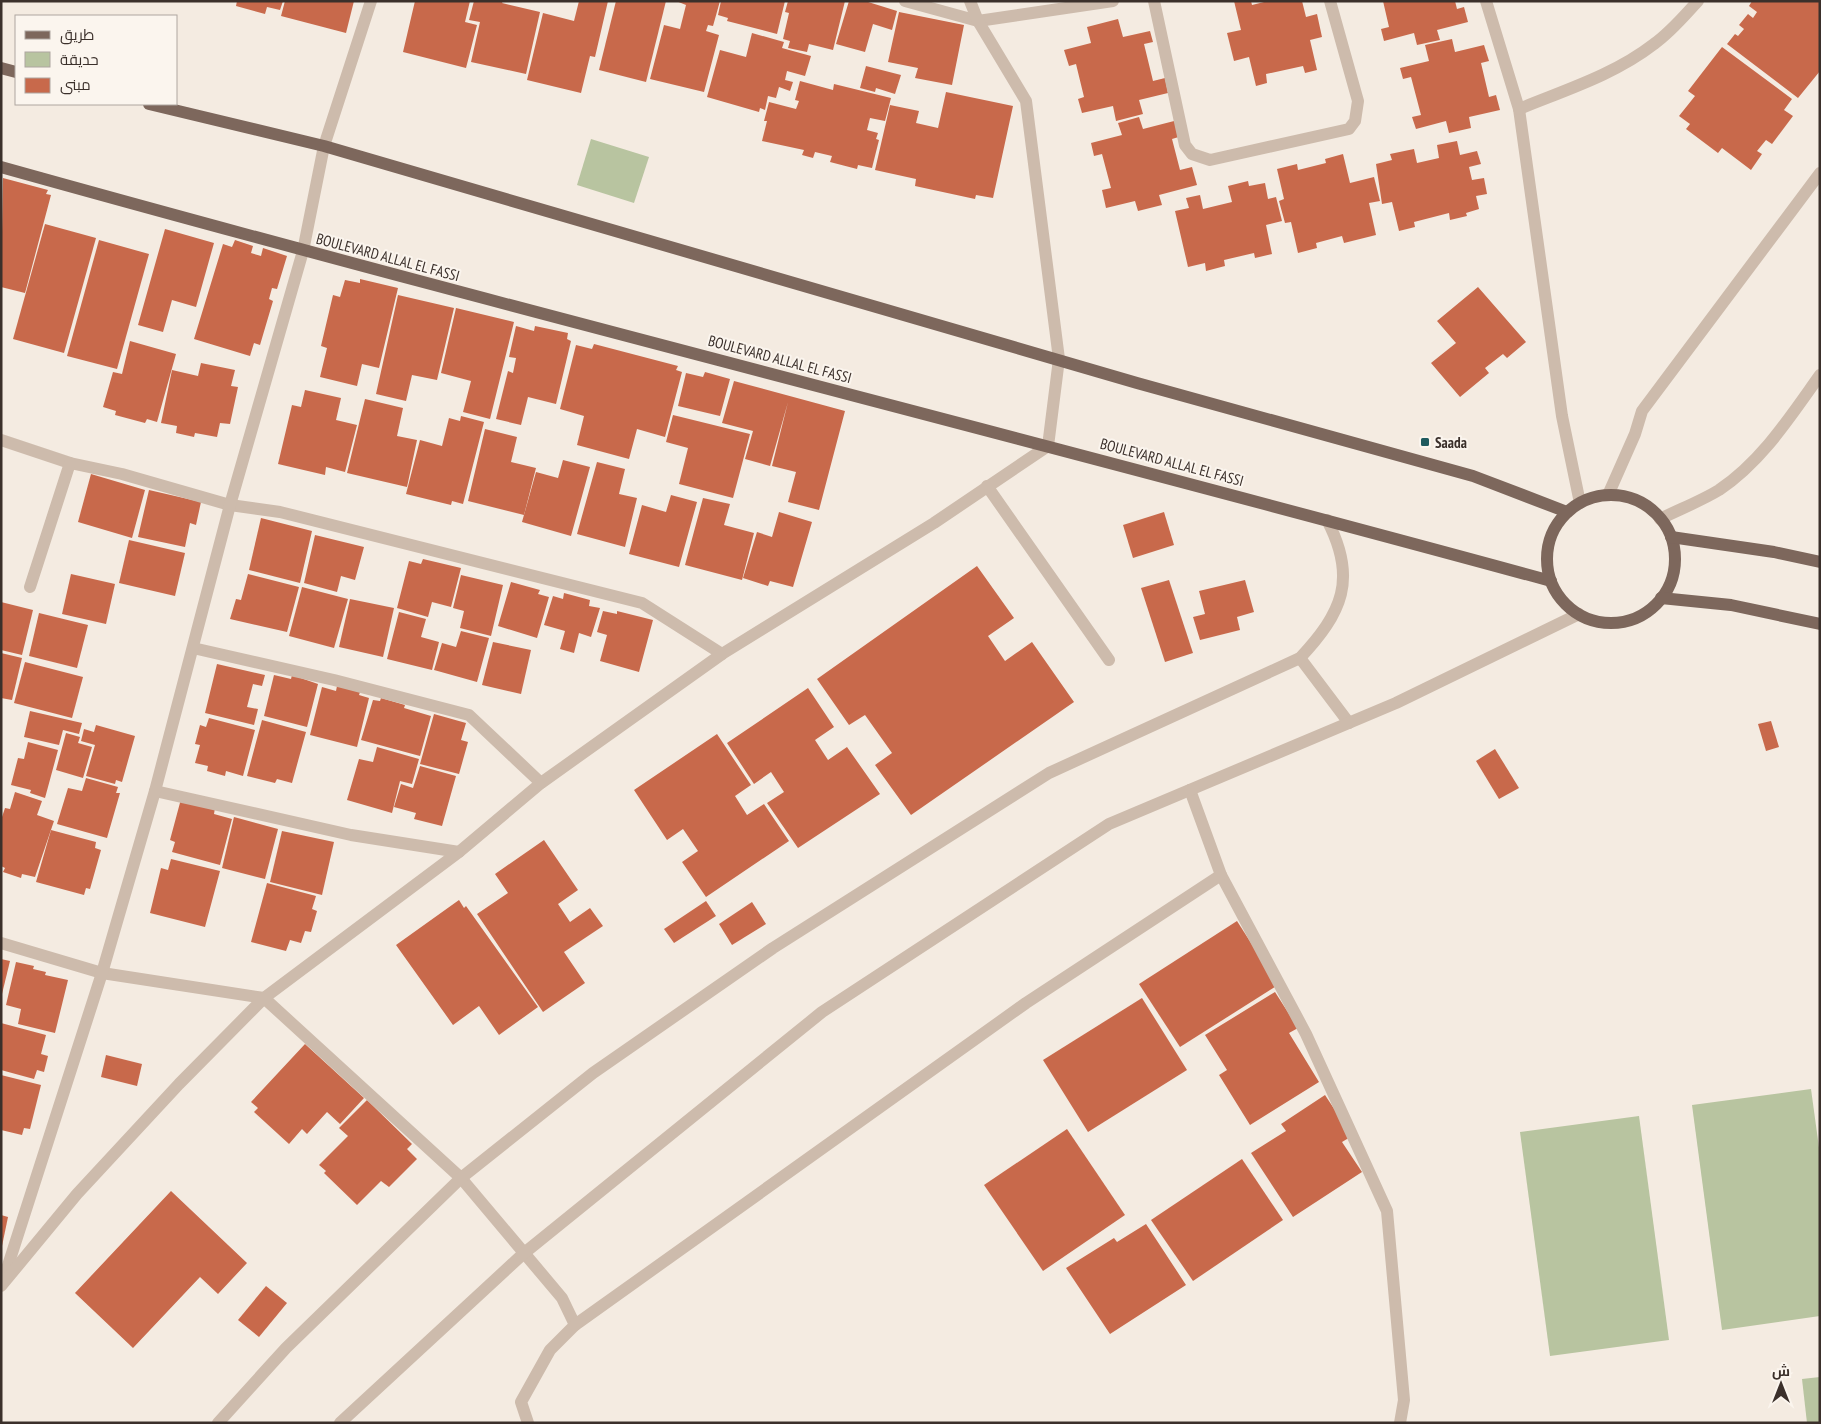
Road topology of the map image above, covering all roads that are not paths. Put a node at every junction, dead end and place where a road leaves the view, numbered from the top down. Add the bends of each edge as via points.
1 (371, 1) edge
2 (905, 1) edge
3 (970, 1) edge
4 (1112, 1) edge
5 (1154, 1) edge
6 (1330, 1) edge
7 (1486, 1) edge
8 (1698, 1) edge
9 (978, 21) junction
10 (1, 68) edge
11 (15, 72) edge
12 (153, 105) edge
13 (1519, 109) junction
14 (324, 146) junction
15 (1, 167) edge
16 (1820, 173) edge
17 (303, 251) junction
18 (1059, 359) junction
19 (1820, 376) edge
20 (1, 440) edge
21 (1048, 446) junction
22 (70, 463) junction
23 (987, 486) junction
24 (1608, 495) junction
25 (1580, 503) junction
26 (230, 506) junction
27 (1567, 512) junction
28 (1660, 518) junction
29 (1327, 520) junction
30 (1671, 536) junction
31 (1820, 562) edge
32 (1551, 581) junction
33 (30, 587) dead end
34 (1661, 598) junction
35 (1578, 614) junction
36 (1820, 624) edge
37 (193, 648) junction
38 (722, 654) junction
39 (1300, 658) junction
40 (1109, 660) dead end
41 (1348, 723) junction
42 (541, 783) junction
43 (1190, 790) junction
44 (155, 791) junction
45 (459, 852) junction
46 (1221, 875) junction
47 (1, 943) edge
48 (102, 973) junction
49 (264, 998) junction
50 (462, 1178) junction
51 (523, 1254) junction
52 (1, 1286) edge
53 (575, 1325) junction
54 (218, 1423) edge
55 (340, 1423) edge
56 (528, 1423) edge
57 (1400, 1423) edge

1 - 14 street
2 - 9 street
3 - 9 street
4 - 9 street
5 - 6 street via 1185,145 1192,154 1210,160 1349,129 1356,120 1358,102
7 - 13 street
8 - 13 street via 1674,27 1635,57 1608,73
9 - 18 street via 1026,102
10 - 11 main road
12 - 14 main road
13 - 25 street via 1562,416
14 - 17 street
14 - 18 main road
15 - 17 main road, BOULEVARD ALLAL EL FASSI
16 - 24 street via 1642,411
17 - 21 main road, BOULEVARD ALLAL EL FASSI
17 - 26 street
18 - 21 street
18 - 27 main road via 1473,476
19 - 28 street via 1768,446 1740,474 1718,491
20 - 22 street
21 - 23 street
21 - 29 main road, BOULEVARD ALLAL EL FASSI
22 - 26 street via 122,474
22 - 33 street
23 - 38 street via 934,523
23 - 40 street
24 - 25 main road
24 - 28 main road via 1628,497 1646,505
25 - 27 main road
26 - 37 street
26 - 38 street via 280,512 642,603
27 - 32 main road via 1555,527 1548,544 1547,563
28 - 30 main road
29 - 32 main road, BOULEVARD ALLAL EL FASSI
29 - 39 street via 1341,553 1342,588 1332,620
30 - 31 main road
30 - 34 main road via 1674,569
32 - 35 main road via 1557,594
34 - 35 main road via 1632,619 1605,622
34 - 36 main road via 1731,605
35 - 41 street
37 - 42 street via 469,715
37 - 44 street
38 - 42 street
39 - 41 street
39 - 50 street via 1049,773 773,948 593,1073
41 - 43 street
42 - 45 street
43 - 46 street
43 - 51 street via 1109,824 822,1012
44 - 45 street via 351,835
44 - 48 street
45 - 49 street
46 - 53 street via 1026,1003
46 - 57 street via 1306,1034 1387,1210 1404,1400
47 - 48 street
48 - 49 street
48 - 52 street
49 - 50 street
49 - 52 street via 77,1194
50 - 51 street
50 - 54 street via 286,1348
51 - 53 street via 562,1298
51 - 55 street
53 - 56 street via 550,1350 521,1402

